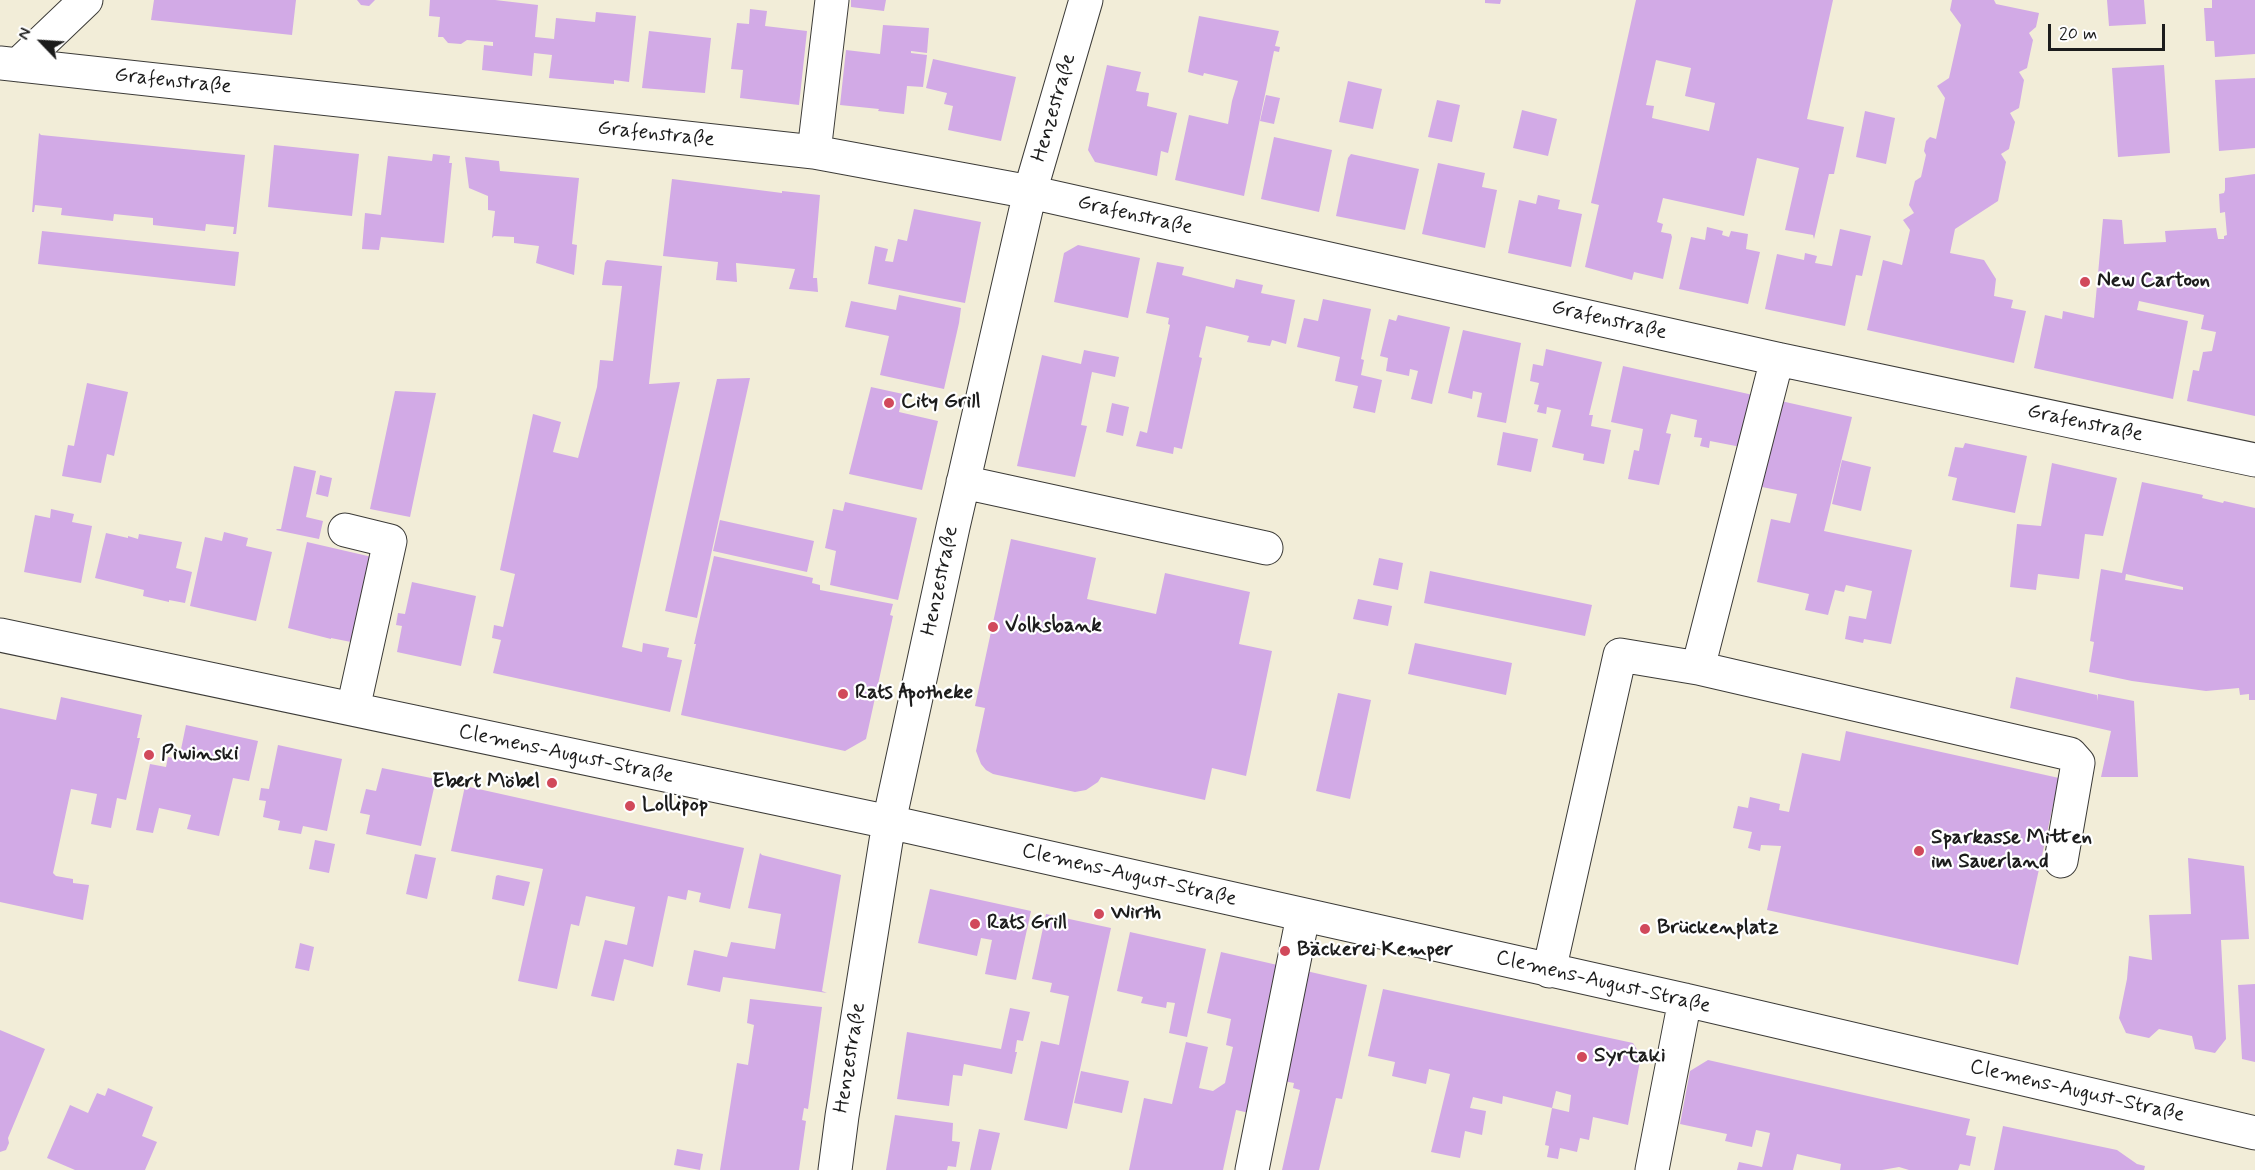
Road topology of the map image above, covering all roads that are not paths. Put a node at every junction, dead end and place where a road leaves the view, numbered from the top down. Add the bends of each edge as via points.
1 (86, 0) edge
2 (832, 0) edge
3 (1086, 0) edge
4 (9, 64) edge
5 (814, 152) junction
6 (1030, 192) junction
7 (1777, 358) junction
8 (2255, 460) edge
9 (963, 482) junction
10 (345, 530) dead end
11 (1266, 548) dead end
12 (0, 635) edge
13 (1698, 668) junction
14 (353, 709) junction
15 (889, 822) junction
16 (2061, 861) dead end
17 (1303, 916) junction
18 (1550, 970) junction
19 (1685, 1000) junction
20 (2255, 1133) edge
21 (835, 1170) edge
22 (1252, 1170) edge
23 (1652, 1170) edge

1 - 4 street
2 - 5 street
3 - 6 street, Henzestraße
4 - 5 street, Grafenstraße
5 - 6 street, Grafenstraße
6 - 7 street, Grafenstraße
6 - 9 street, Henzestraße
7 - 8 street, Grafenstraße
7 - 13 street
9 - 11 street
9 - 15 street, Henzestraße
10 - 14 street via 390,541
12 - 14 street, Clemens-August-Straße
13 - 16 street via 2070,754 2078,763
13 - 18 street via 1620,655
14 - 15 street, Clemens-August-Straße
15 - 17 street, Clemens-August-Straße
15 - 21 street, Henzestraße
17 - 18 street, Clemens-August-Straße
17 - 22 street
18 - 19 street, Clemens-August-Straße
19 - 20 street, Clemens-August-Straße
19 - 23 street

